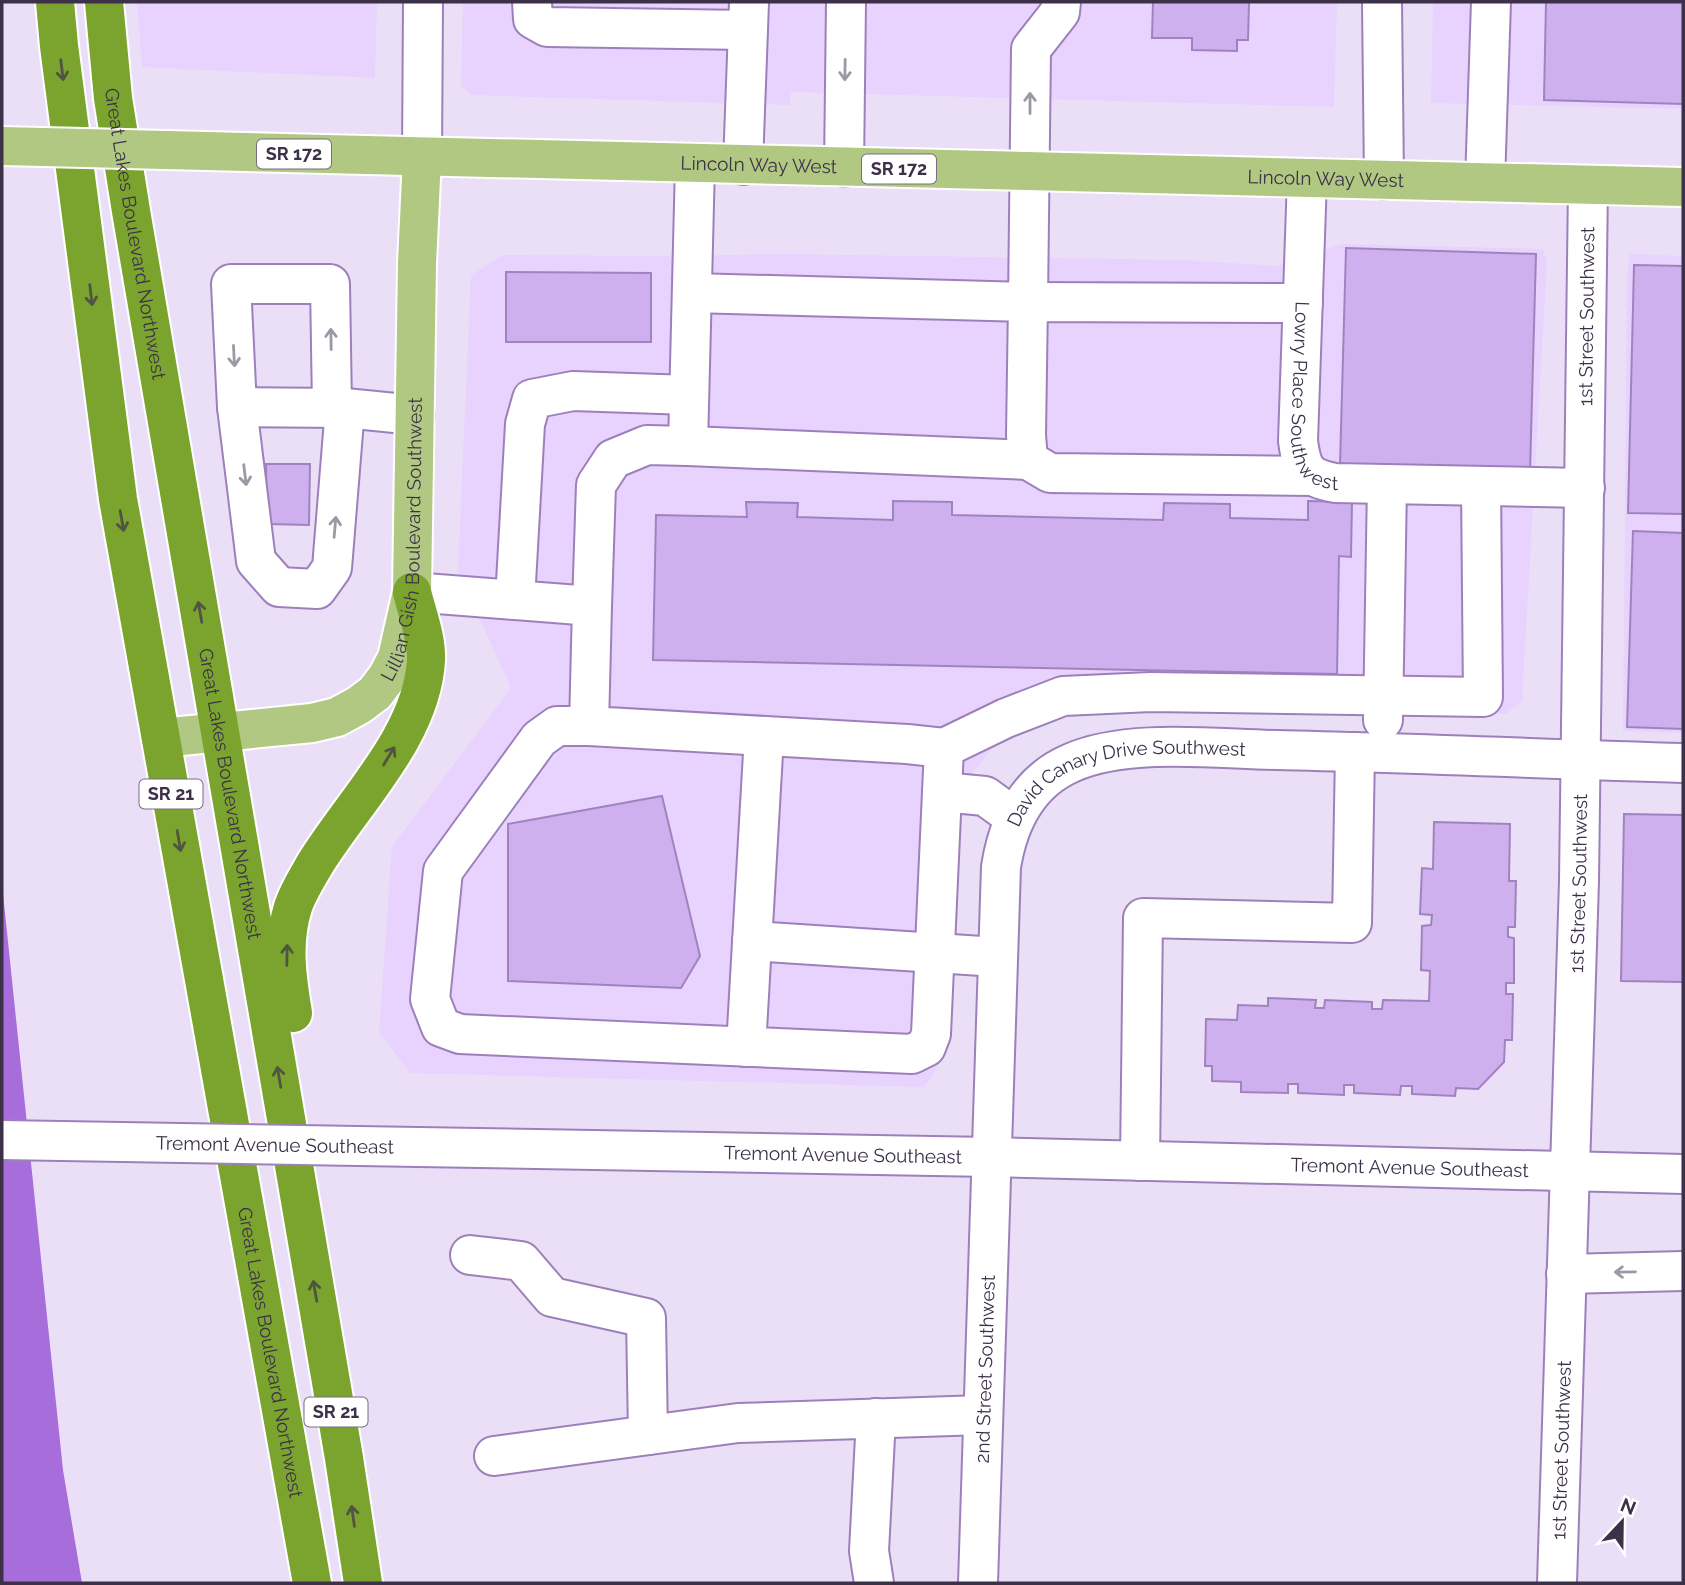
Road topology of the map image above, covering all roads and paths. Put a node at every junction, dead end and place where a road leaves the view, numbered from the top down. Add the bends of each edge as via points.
1 (55, 2) edge
2 (104, 2) edge
3 (423, 2) edge
4 (532, 2) edge
5 (846, 2) edge
6 (1060, 2) edge
7 (1382, 2) edge
8 (1491, 2) edge
9 (748, 16) edge
10 (2, 146) edge
11 (422, 157) junction
12 (695, 164) junction
13 (743, 165) junction
14 (844, 167) junction
15 (1030, 172) junction
16 (1307, 178) junction
17 (1384, 180) junction
18 (1485, 182) junction
19 (1588, 185) junction
20 (1683, 187) edge
21 (692, 292) junction
22 (1028, 302) junction
23 (1303, 303) junction
24 (690, 395) junction
25 (237, 407) junction
26 (338, 408) junction
27 (415, 415) junction
28 (688, 446) junction
29 (1028, 460) junction
30 (1312, 476) junction
31 (1387, 484) junction
32 (1481, 486) junction
33 (1586, 488) junction
34 (412, 592) junction
35 (515, 600) junction
36 (592, 606) junction
37 (1384, 696) junction
38 (1483, 697) junction
39 (589, 726) junction
40 (221, 732) junction
41 (764, 736) junction
42 (161, 738) junction
43 (944, 748) junction
44 (1368, 752) junction
45 (1480, 757) junction
46 (1581, 760) junction
47 (1683, 763) edge
48 (942, 792) junction
49 (1014, 817) junction
50 (752, 941) junction
51 (934, 953) junction
52 (997, 957) junction
53 (746, 1047) junction
54 (2, 1140) edge
55 (990, 1157) junction
56 (1140, 1161) junction
57 (1569, 1172) junction
58 (1683, 1174) edge
59 (306, 1241) junction
60 (470, 1255) dead end
61 (1683, 1271) edge
62 (1566, 1274) junction
63 (983, 1415) junction
64 (876, 1418) junction
65 (648, 1435) junction
66 (494, 1456) dead end
67 (312, 1583) edge
68 (363, 1583) edge
69 (874, 1583) edge
70 (978, 1583) edge
71 (1557, 1583) edge

1 -> 42 highway, Great Lakes Boulevard Northwest / SR 21 via 118,499
40 -> 2 highway, Great Lakes Boulevard Northwest / SR 21 via 131,211
3 - 11 street
4 - 9 street via 533,19 547,27
5 -> 14 street
15 -> 6 street via 1031,49 1060,12
7 - 17 street
8 - 18 street
9 - 13 street
10 - 11 main road, Lincoln Way West / SR 172, bridge
11 - 12 main road, Lincoln Way West / SR 172
11 - 27 main road, Lillian Gish Boulevard Southwest
12 - 13 main road, Lincoln Way West / SR 172
12 - 21 street
13 - 14 main road, Lincoln Way West / SR 172
14 - 15 main road, Lincoln Way West / SR 172
15 - 16 main road, Lincoln Way West / SR 172
15 - 22 street
16 - 17 main road, Lincoln Way West / SR 172
16 - 23 street, Lowry Place Southwest
17 - 18 main road, Lincoln Way West / SR 172
18 - 19 main road, Lincoln Way West / SR 172
19 - 20 main road, Lincoln Way West / SR 172
19 - 33 street, 1st Street Southwest
21 - 22 street
21 - 24 street
22 - 23 street
22 - 29 street
23 - 30 street, Lowry Place Southwest via 1298,441 1300,459
24 - 28 street
24 - 35 street via 573,391 532,399 525,424
25 - 26 street
26 -> 25 street via 330,284 230,284
25 -> 26 street via 256,561 279,587 317,589 332,568
26 - 27 street
27 - 34 main road, Lillian Gish Boulevard Southwest
28 - 29 street
28 - 36 street via 647,445 613,459 596,485
29 - 30 street via 1050,473
30 - 31 street, Lowry Place Southwest via 1335,483
31 - 32 street, Lowry Place Southwest
31 - 37 street
32 - 33 street, Lowry Place Southwest
32 - 38 street
33 - 46 street, 1st Street Southwest
34 - 35 street
34 - 40 main road, Lillian Gish Boulevard Southwest via 397,658 381,686 359,705 312,723
59 -> 34 highway via 308,1096 288,985 289,926 309,874 415,710 426,656
35 - 36 street
36 - 39 street
37 - 38 street
37 - 43 street via 1151,692 1063,696
37 - 44 street
38 - 45 street
39 - 41 street
39 - 53 street via 557,726 539,739 443,871 430,999 441,1027 460,1034
40 - 42 main road, Lillian Gish Boulevard Southwest
59 -> 40 highway, Great Lakes Boulevard Northwest / SR 21
41 - 43 street
41 - 50 street
42 -> 67 highway, Great Lakes Boulevard Northwest / SR 21
43 - 48 street
44 - 45 street, David Canary Drive Southwest
44 - 49 street, David Canary Drive Southwest via 1170,748 1094,754 1047,776
44 - 56 street via 1352,923 1143,918
45 - 46 street, David Canary Drive Southwest
46 - 47 street, David Canary Drive Southwest
46 - 57 street, 1st Street Southwest
48 - 49 street via 985,796
48 - 51 street
49 - 52 street, David Canary Drive Southwest via 1000,867
50 - 51 street
50 - 53 street
51 - 52 street
51 - 53 street via 931,1034 926,1047 912,1054
52 - 55 street, David Canary Drive Southwest
54 - 55 street, Tremont Avenue Southeast, bridge
55 - 56 street, Tremont Avenue Southeast
55 - 63 street, 2nd Street Southwest
56 - 57 street, Tremont Avenue Southeast
57 - 58 street, Tremont Avenue Southeast
57 - 62 street, 1st Street Southwest
68 -> 59 highway, Great Lakes Boulevard Northwest / SR 21
60 - 65 street via 521,1261 552,1297 646,1318
61 -> 62 street
62 - 71 street, 1st Street Southwest
63 - 64 street
63 - 70 street, 2nd Street Southwest
64 - 65 street via 738,1423
64 - 69 street via 869,1551
65 - 66 street

